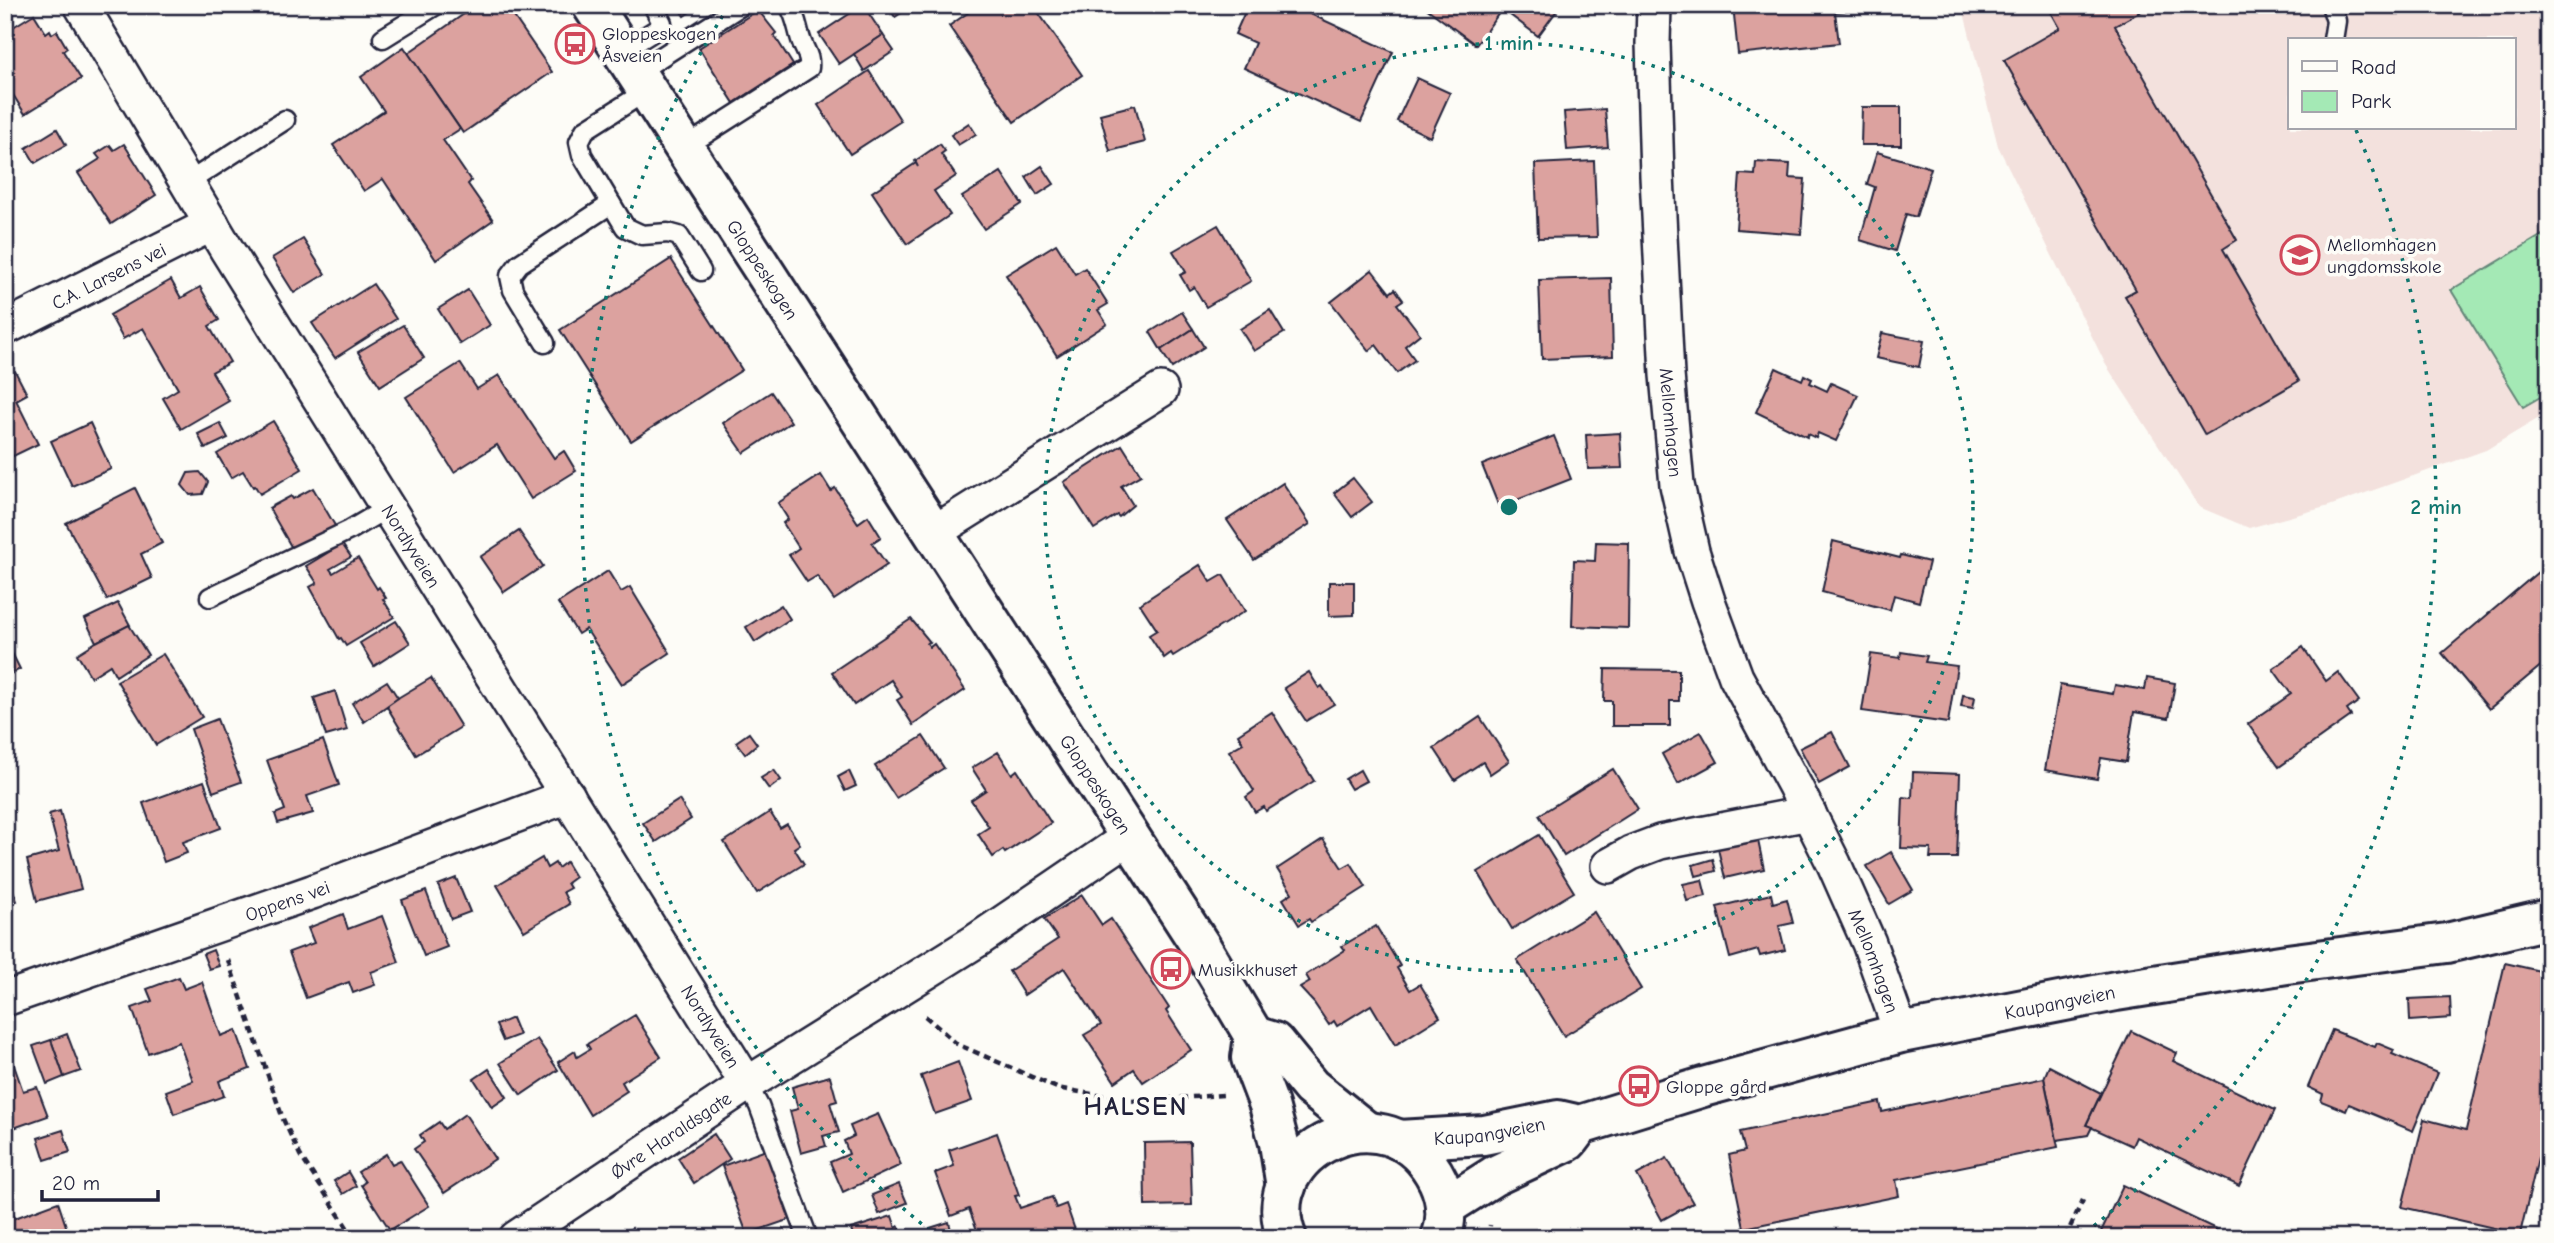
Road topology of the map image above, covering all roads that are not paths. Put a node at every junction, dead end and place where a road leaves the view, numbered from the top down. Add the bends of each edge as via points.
1 (80, 5) edge
2 (436, 5) edge
3 (592, 5) edge
4 (653, 5) edge
5 (742, 5) edge
6 (789, 5) edge
7 (1654, 5) edge
8 (2331, 5) edge
9 (383, 38) dead end
10 (2333, 38) edge
11 (635, 71) junction
12 (285, 120) dead end
13 (685, 147) junction
14 (187, 183) junction
15 (611, 204) junction
16 (212, 224) junction
17 (701, 271) dead end
18 (5, 328) edge
19 (545, 343) dead end
20 (1161, 390) dead end
21 (389, 508) junction
22 (933, 533) junction
23 (210, 597) dead end
24 (568, 796) junction
25 (1809, 813) junction
26 (1129, 837) junction
27 (1608, 866) dead end
28 (2549, 919) edge
29 (5, 999) edge
30 (1901, 1033) junction
31 (1254, 1036) junction
32 (747, 1084) junction
33 (1580, 1125) junction
34 (1383, 1136) junction
35 (1286, 1187) junction
36 (1443, 1222) edge
37 (516, 1238) edge
38 (808, 1238) edge
39 (1287, 1238) edge

1 - 14 street, Nordlyveien
2 - 9 lane
3 - 11 main road, Gloppeskogen
4 - 11 lane via 662,23
5 - 11 lane
6 - 13 lane via 810,57 809,68
7 - 25 street, Mellomhagen via 1658,202 1678,485 1692,551 1736,677
8 - 10 lane via 2336,21
11 - 13 main road, Gloppeskogen
11 - 15 lane via 579,142
12 - 14 lane
13 - 22 main road, Gloppeskogen
14 - 16 street, Nordlyveien
15 - 17 lane via 625,227 642,235 679,236
15 - 19 lane via 519,264 510,276 513,290
16 - 18 street, C.A. Larsens vei
16 - 21 street, Nordlyveien
20 - 22 street
21 - 23 lane
21 - 24 street, Nordlyveien
22 - 26 main road, Gloppeskogen
24 - 29 street, Oppens vei
24 - 32 street, Nordlyveien
25 - 27 street via 1660,842
25 - 30 street, Mellomhagen via 1869,943
26 - 31 main road, Gloppeskogen
26 - 32 street, Øvre Haraldsgate via 987,934
28 - 30 main road, Kaupangveien via 2447,943 2116,991
30 - 33 main road, Kaupangveien
31 - 34 main road, Gloppeskogen via 1274,1042 1311,1087
31 - 35 main road, Gloppeskogen via 1251,1058 1269,1105
32 - 37 street, Øvre Haraldsgate
32 - 38 lane
33 - 34 main road, Kaupangveien via 1558,1120 1484,1135
33 - 36 main road, Kaupangveien via 1568,1141 1494,1176
34 - 35 main road, Kaupangveien via 1351,1133 1319,1145 1298,1165
34 - 36 main road, Gloppeskogen via 1414,1149 1432,1169 1443,1192
35 - 39 main road, Gloppeskogen via 1282,1211

